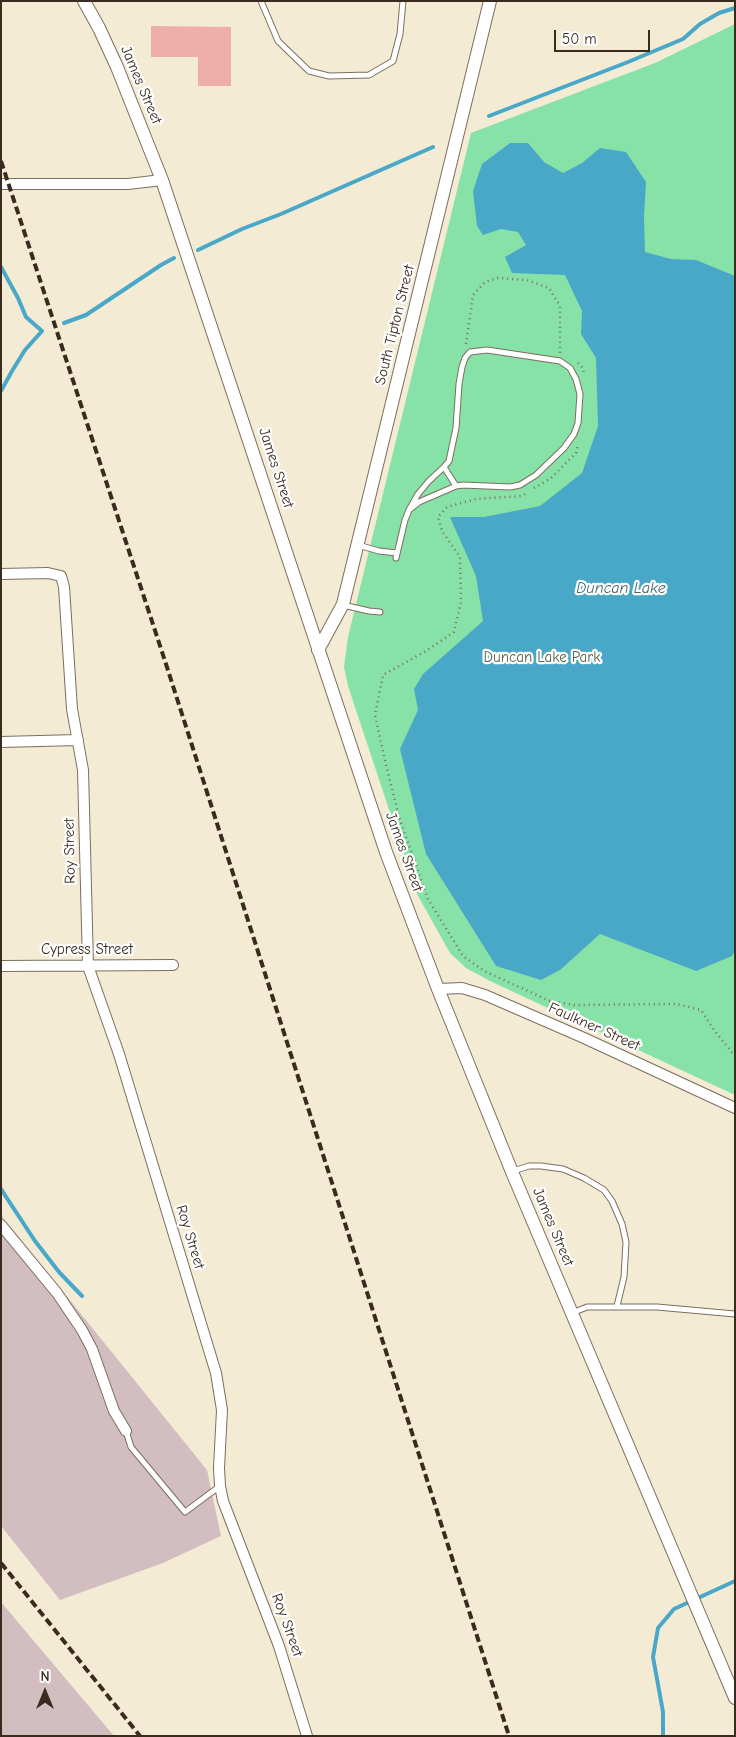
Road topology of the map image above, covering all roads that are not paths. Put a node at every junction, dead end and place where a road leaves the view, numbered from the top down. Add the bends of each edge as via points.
1 (84, 1) edge
2 (261, 1) edge
3 (403, 1) edge
4 (490, 1) edge
5 (162, 180) junction
6 (1, 184) edge
7 (444, 468) junction
8 (456, 486) junction
9 (409, 510) junction
10 (358, 545) junction
11 (1, 574) edge
12 (343, 604) junction
13 (380, 612) dead end
14 (318, 650) junction
15 (78, 740) junction
16 (1, 742) edge
17 (173, 964) dead end
18 (1, 966) edge
19 (88, 966) junction
20 (438, 989) junction
21 (735, 1108) edge
22 (512, 1172) junction
23 (1, 1224) edge
24 (618, 1306) junction
25 (572, 1313) junction
26 (735, 1314) edge
27 (126, 1431) joint
28 (220, 1486) junction
29 (735, 1698) edge
30 (307, 1736) edge

1 - 5 street, James Street via 117,67
2 - 3 lane via 278,41 308,71 329,76 369,75 393,61
4 - 10 street, South Tipton Street
5 - 6 street via 128,184
5 - 14 street, James Street
7 - 8 lane
7 - 8 lane via 453,448 462,366 470,352 487,350 560,360 570,368 580,394 578,423 564,448 536,475 520,485
7 - 9 lane via 418,494
8 - 9 lane via 419,502
9 - 10 lane via 396,556
10 - 12 street, South Tipton Street
11 - 15 street, Roy Street via 48,573 61,576 66,603 72,710
12 - 13 lane
12 - 14 street, South Tipton Street
14 - 20 street, James Street via 386,852
15 - 16 street
15 - 19 street, Roy Street via 83,770
17 - 19 street, Cypress Street
18 - 19 street, Cypress Street
19 - 28 street, Roy Street via 119,1054 216,1373 222,1410
20 - 21 street, Faulkner Street via 462,988 485,995
20 - 22 street, James Street
22 - 24 lane via 529,1166 558,1168 604,1190 622,1224 626,1242
22 - 25 street, James Street
23 - 27 street via 57,1293 82,1330 114,1412
24 - 25 lane via 587,1307
24 - 26 lane
25 - 29 street, James Street
27 - 28 lane via 131,1447 185,1512
28 - 30 street, Roy Street via 228,1515 279,1646

